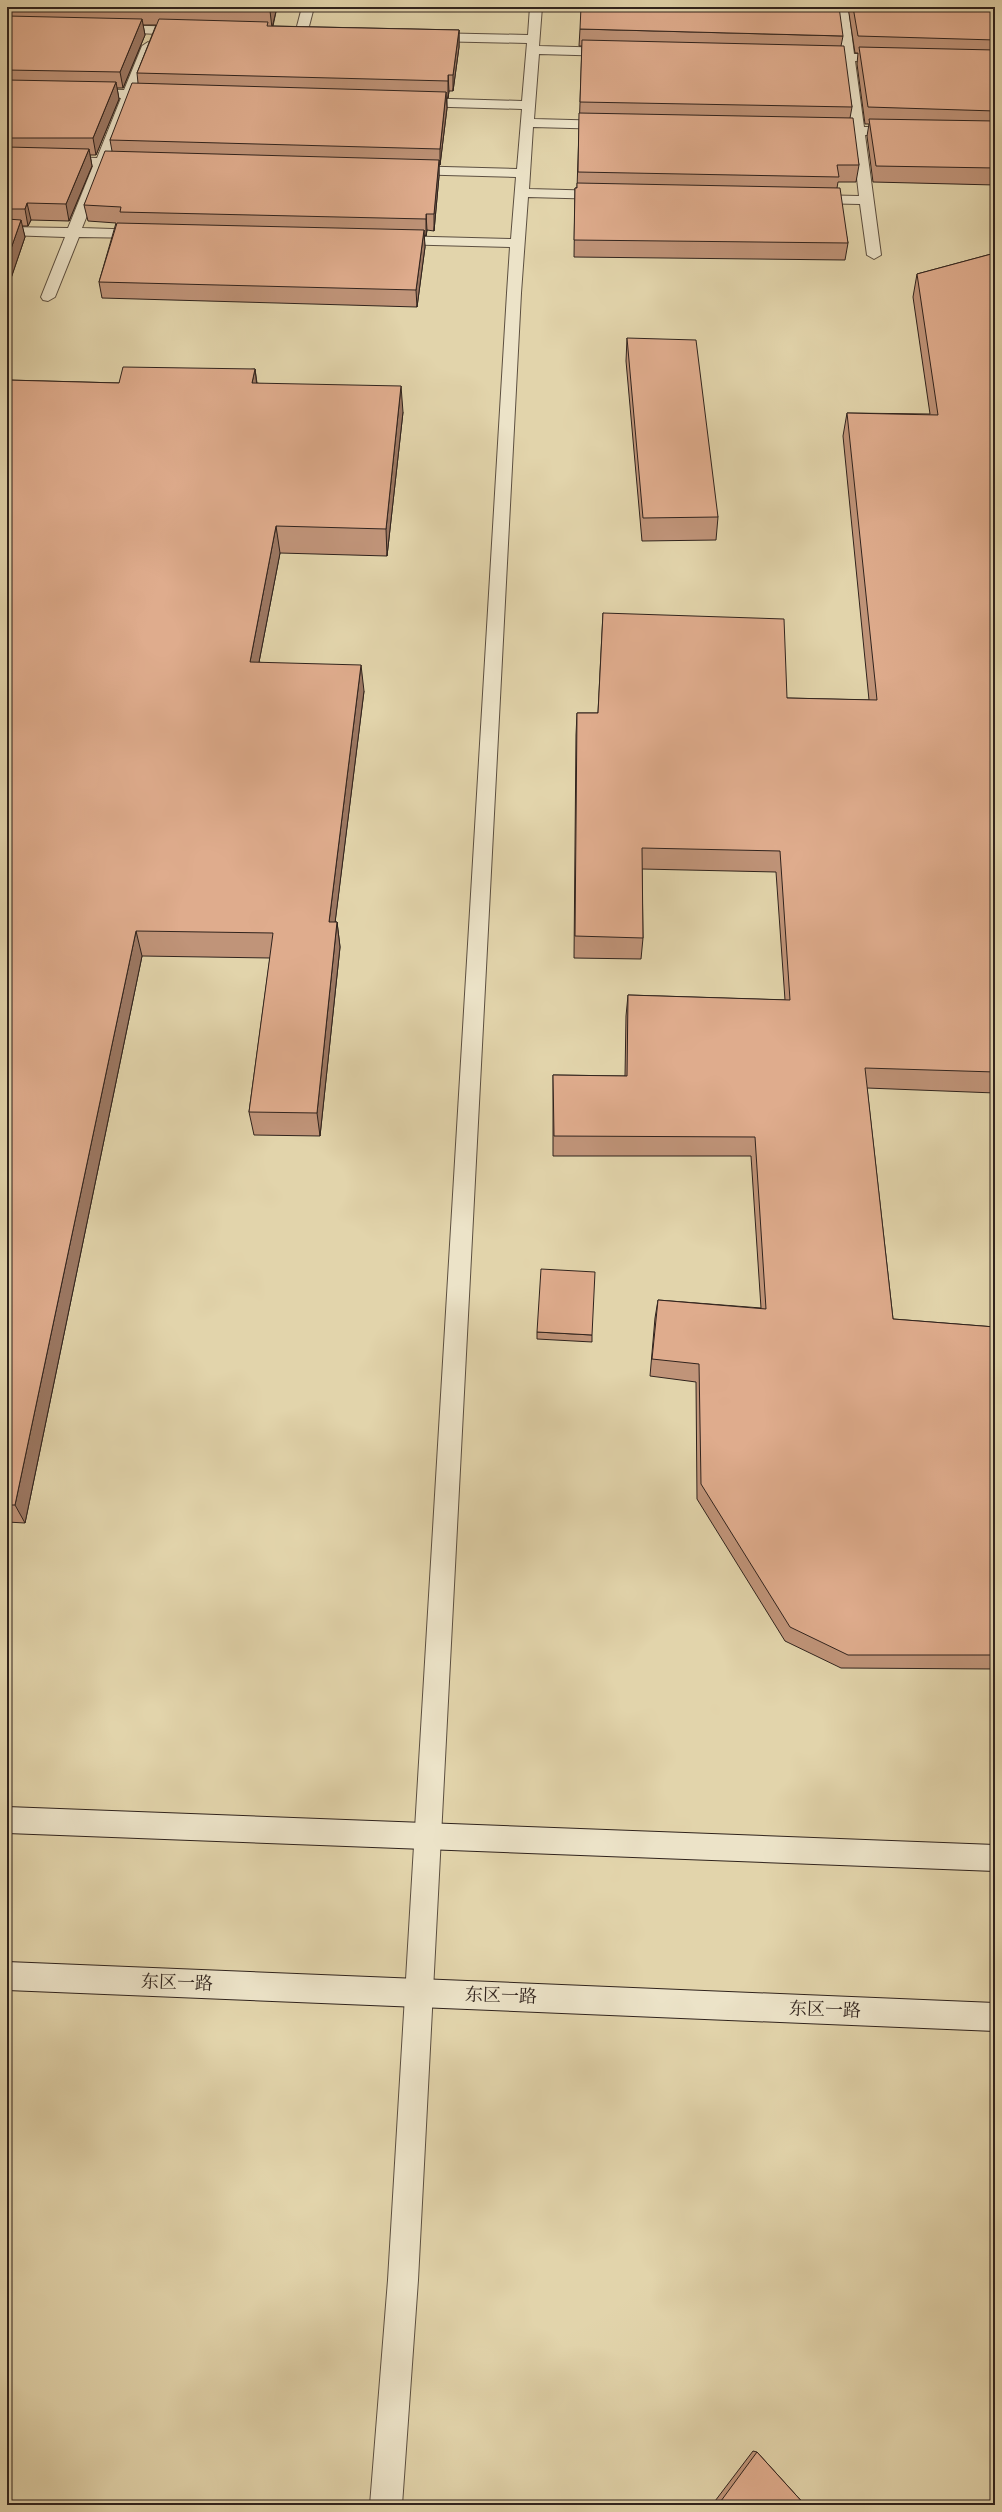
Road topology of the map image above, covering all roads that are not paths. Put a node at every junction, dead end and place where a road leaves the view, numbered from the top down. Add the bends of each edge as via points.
1 (308, 7) edge
2 (536, 7) edge
3 (842, 7) edge
4 (100, 29) edge
5 (155, 30) junction
6 (193, 31) edge
7 (286, 33) edge
8 (301, 34) junction
9 (316, 34) edge
10 (417, 37) edge
11 (533, 45) junction
12 (627, 52) edge
13 (801, 56) edge
14 (849, 57) junction
15 (903, 59) edge
16 (76, 93) edge
17 (129, 94) junction
18 (169, 96) edge
19 (400, 102) edge
20 (528, 105) junction
21 (527, 123) junction
22 (622, 125) edge
23 (811, 129) edge
24 (858, 130) junction
25 (911, 131) edge
26 (7, 159) edge
27 (102, 162) junction
28 (142, 163) edge
29 (396, 170) edge
30 (523, 173) junction
31 (521, 194) junction
32 (616, 195) edge
33 (796, 199) edge
34 (867, 200) junction
35 (7, 231) edge
36 (74, 232) junction
37 (153, 234) edge
38 (383, 240) edge
39 (518, 243) junction
40 (874, 254) dead end
41 (48, 297) dead end
42 (7, 1820) edge
43 (428, 1837) junction
44 (995, 1858) edge
45 (7, 1976) edge
46 (419, 1992) junction
47 (995, 2017) edge
48 (386, 2505) edge

1 - 8 street
2 - 11 street
3 - 14 street
4 - 5 street
5 - 6 street
5 - 17 street
7 - 8 street
8 - 9 street
10 - 11 street
11 - 12 street
11 - 20 street
13 - 14 street
14 - 15 street
14 - 24 street
16 - 17 street
17 - 18 street
17 - 27 street
19 - 20 street
20 - 21 street
21 - 22 street
21 - 30 street
23 - 24 street
24 - 25 street
24 - 34 street
26 - 27 street
27 - 28 street
27 - 36 street
29 - 30 street
30 - 31 street
31 - 32 street
31 - 39 street
33 - 34 street
34 - 40 street
35 - 36 street
36 - 37 street
36 - 41 street
38 - 39 street
39 - 43 street
42 - 43 street
43 - 44 street
43 - 46 street
45 - 46 street, 东区一路
46 - 47 street, 东区一路
46 - 48 street via 403,2280

